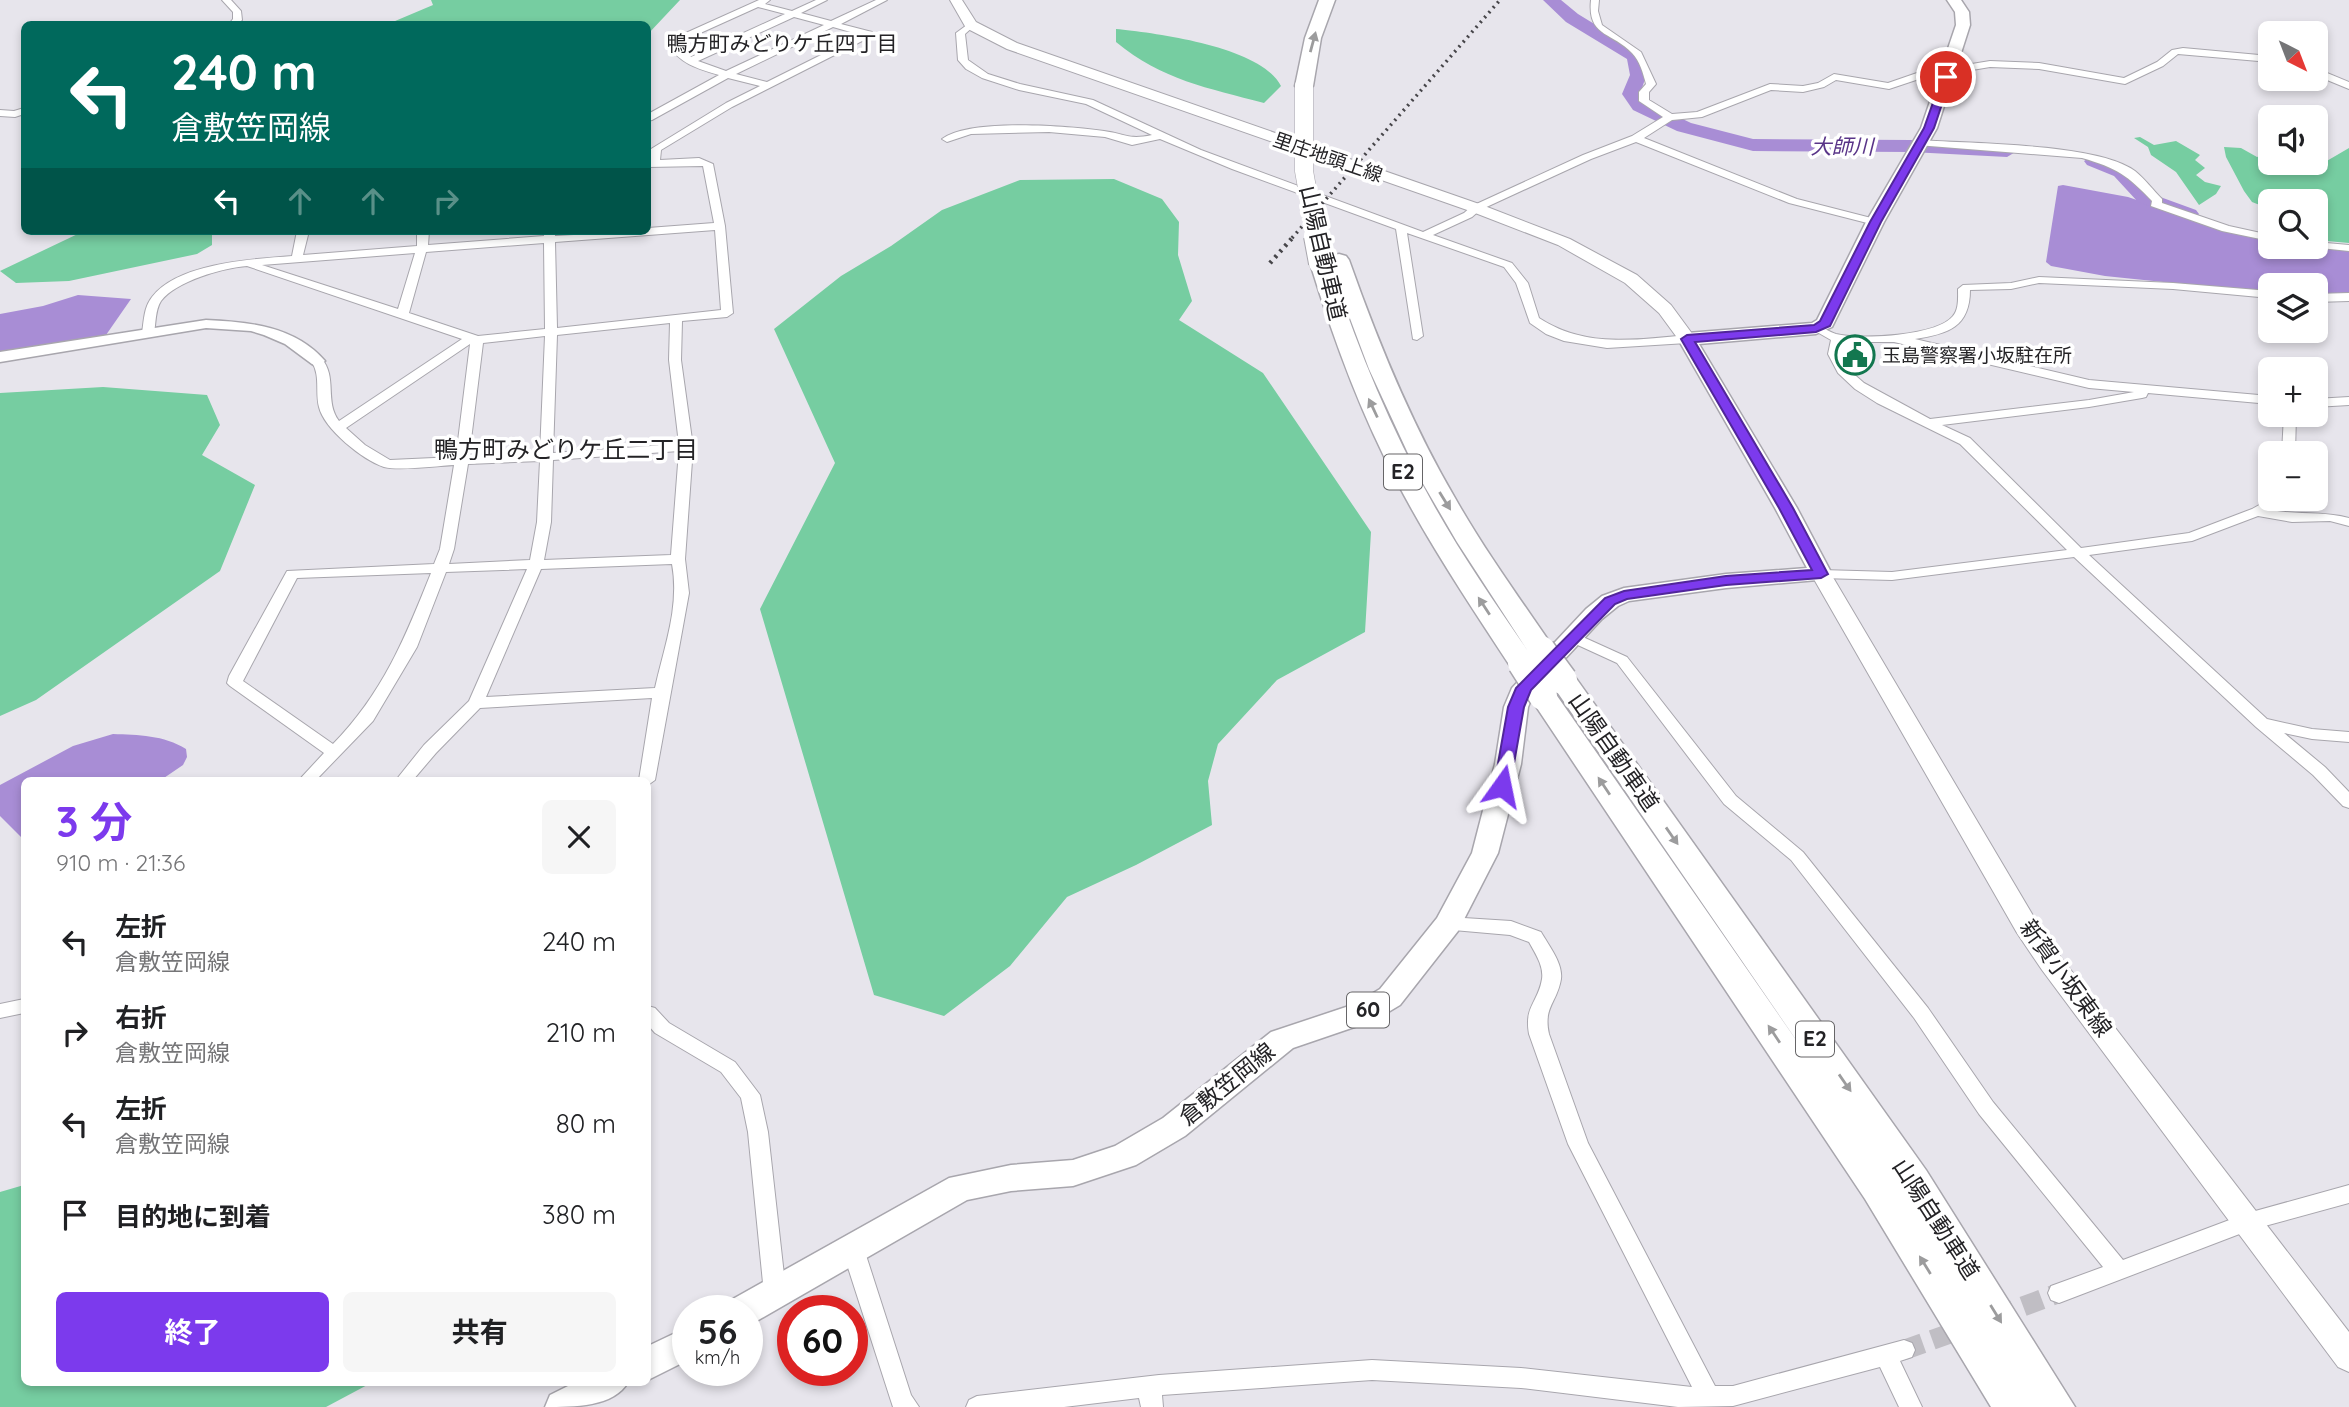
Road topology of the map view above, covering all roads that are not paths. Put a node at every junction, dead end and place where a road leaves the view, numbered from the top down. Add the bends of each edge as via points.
1 (226, 0) edge
2 (823, 0) edge
3 (883, 0) edge
4 (956, 0) edge
5 (1328, 0) edge
6 (1344, 0) edge
7 (1595, 0) edge
8 (1954, 0) edge
9 (762, 2) edge
10 (794, 13) junction
11 (237, 21) edge
12 (833, 23) junction
13 (971, 25) junction
14 (2258, 58) edge
15 (688, 62) junction
16 (1948, 69) junction
17 (728, 74) junction
18 (2328, 77) edge
19 (1317, 82) junction
20 (768, 85) junction
21 (2349, 86) edge
22 (21, 112) edge
23 (0, 113) edge
24 (651, 116) edge
25 (1669, 118) junction
26 (1160, 136) junction
27 (1636, 138) junction
28 (947, 139) dead end
29 (1920, 145) junction
30 (651, 164) edge
31 (1476, 208) junction
32 (1875, 222) junction
33 (720, 226) junction
34 (1401, 229) junction
35 (651, 230) edge
36 (302, 235) edge
37 (423, 235) edge
38 (1425, 235) junction
39 (2258, 235) edge
40 (549, 236) edge
41 (2328, 246) edge
42 (422, 248) junction
43 (2349, 248) edge
44 (297, 258) junction
45 (250, 263) junction
46 (2258, 294) edge
47 (2349, 297) edge
48 (2328, 298) edge
49 (403, 313) junction
50 (676, 319) junction
51 (1816, 328) junction
52 (551, 330) junction
53 (148, 333) junction
54 (1417, 336) dead end
55 (1837, 337) junction
56 (1894, 338) junction
57 (474, 339) junction
58 (1687, 339) junction
59 (0, 357) edge
60 (317, 361) joint
61 (2159, 390) junction
62 (2258, 399) edge
63 (2349, 401) edge
64 (2328, 402) edge
65 (1930, 422) junction
66 (337, 428) junction
67 (686, 447) junction
68 (546, 457) junction
69 (462, 459) junction
70 (2257, 512) joint
71 (2349, 522) edge
72 (2080, 554) junction
73 (678, 559) junction
74 (536, 564) junction
75 (440, 568) junction
76 (1821, 574) junction
77 (1574, 638) junction
78 (1553, 688) junction
79 (661, 693) junction
80 (476, 703) junction
81 (2262, 723) junction
82 (2349, 737) edge
83 (335, 753) junction
84 (310, 777) edge
85 (407, 777) edge
86 (647, 777) edge
87 (2349, 802) edge
88 (1448, 923) junction
89 (21, 1007) edge
90 (0, 1011) edge
91 (651, 1016) edge
92 (2349, 1194) edge
93 (2248, 1222) junction
94 (853, 1249) junction
95 (2118, 1270) junction
96 (775, 1293) junction
97 (2059, 1293) tunnel mouth
98 (763, 1300) edge
99 (672, 1351) edge
100 (2349, 1357) edge
101 (651, 1362) edge
102 (603, 1386) edge
103 (1151, 1397) edge
104 (1709, 1397) junction
105 (563, 1407) edge
106 (908, 1407) edge
107 (976, 1407) edge
108 (1911, 1407) edge
109 (2012, 1407) edge
110 (2055, 1407) edge

1 - 11 street via 237,11
2 - 10 street
3 - 12 street
4 - 13 main road
19 -> 5 highway, 山陽自動車道 / E2 via 1313,38
6 - 19 highway, 山陽自動車道 / E2
7 - 25 street via 1598,26 1639,52 1645,62 1651,84 1644,101
8 - 16 main road via 1963,25
9 - 10 street
9 - 15 street via 671,43
10 - 12 street
10 - 15 street
12 - 17 street
12 - 20 street via 869,34
13 - 26 street via 961,33 960,44 962,61 973,70 1016,87 1104,107
13 - 31 main road, 里庄地頭上線 via 1012,46
14 - 16 street via 2175,52 2125,81 2023,64
15 - 17 street
16 - 25 street via 1889,86 1834,77 1803,89 1770,87 1699,114
16 - 29 main road
17 - 20 street
17 - 24 street
18 - 21 street
19 - 78 highway, 山陽自動車道 / E2, bridge via 1304,171 1330,261 1340,329 1409,483
20 - 30 street via 656,149
22 - 23 street
25 - 27 street
26 - 28 street via 1132,142 1105,134 1049,129 970,131
26 - 34 street
27 - 31 street
27 - 32 street via 1793,201
29 - 32 main road
29 - 39 street via 2060,151 2095,158 2132,173 2157,203
30 - 33 street via 708,164
31 - 38 street
31 - 58 main road, 里庄地頭上線 via 1610,265 1658,302
32 - 51 main road via 1825,323
33 - 35 street
33 - 50 street via 727,313
34 - 38 street
34 - 54 street
36 - 44 street
37 - 42 street
38 - 58 street via 1516,270 1534,320 1561,337 1629,344
40 - 42 street
40 - 52 street
41 - 43 street
42 - 44 street
42 - 49 street
44 - 45 street
45 - 49 street
45 - 53 street via 197,274 168,289 154,302
46 - 56 street via 2039,280 1968,287 1959,316 1924,335
47 - 48 street
49 - 57 street
50 - 52 street
50 - 67 street via 675,360
51 - 55 street
51 - 58 main road
52 - 57 street
52 - 68 street
53 - 59 street
53 - 60 street via 206,324 252,327 290,341
55 - 56 street
55 - 65 street via 1832,356 1840,368 1880,402
56 - 61 street via 2064,380
57 - 66 street
57 - 69 street
58 - 76 main road
60 - 66 street via 323,368 325,407
61 - 62 street
61 - 65 street via 2060,410
63 - 64 street
65 - 72 street via 1965,441
66 - 69 street via 388,464
67 - 68 street
67 - 73 street
68 - 69 street
68 - 74 street via 544,522
69 - 75 street
70 - 71 street
70 - 72 street via 2192,537
72 - 76 street via 1892,576
72 - 81 street
73 - 74 street
73 - 79 street via 678,627
74 - 75 street
74 - 80 street
75 - 83 street via 409,647 365,721
75 - 83 street via 292,574 286,581 235,683
76 - 77 main road, 倉敷笠岡線 / 60 via 1624,595 1594,614
76 - 93 main road, 新賀小坂東線 via 2026,926
77 - 88 main road, 倉敷笠岡線 / 60 via 1524,688 1485,853
77 - 95 street via 1622,660 1730,800 1797,856 1921,1013 1986,1108
109 -> 78 highway, 山陽自動車道 / E2 via 1878,1188
78 -> 110 highway, 山陽自動車道 / E2 via 1913,1181
79 - 80 street
79 - 86 street
80 - 85 street
81 - 82 street
81 - 87 street
83 - 84 street
88 - 94 main road, 倉敷笠岡線 / 60 via 1390,997 1365,1012 1282,1040 1174,1127 1125,1156 1073,1172 960,1188
88 - 104 street via 1524,931 1535,937 1549,962 1552,978 1536,1018 1578,1144
89 - 90 street
91 - 96 street via 662,1028 728,1068 750,1095
92 - 93 street
93 - 95 street
93 - 100 main road, 新賀小坂東線
94 - 96 main road, 倉敷笠岡線 / 60
94 - 106 street via 902,1401
95 - 97 street
96 - 98 main road, 倉敷笠岡線 / 60
99 - 101 main road
102 - 105 main road
103 - 104 street via 1372,1370 1521,1378
103 - 107 street
104 - 108 street via 1733,1395 1895,1353

